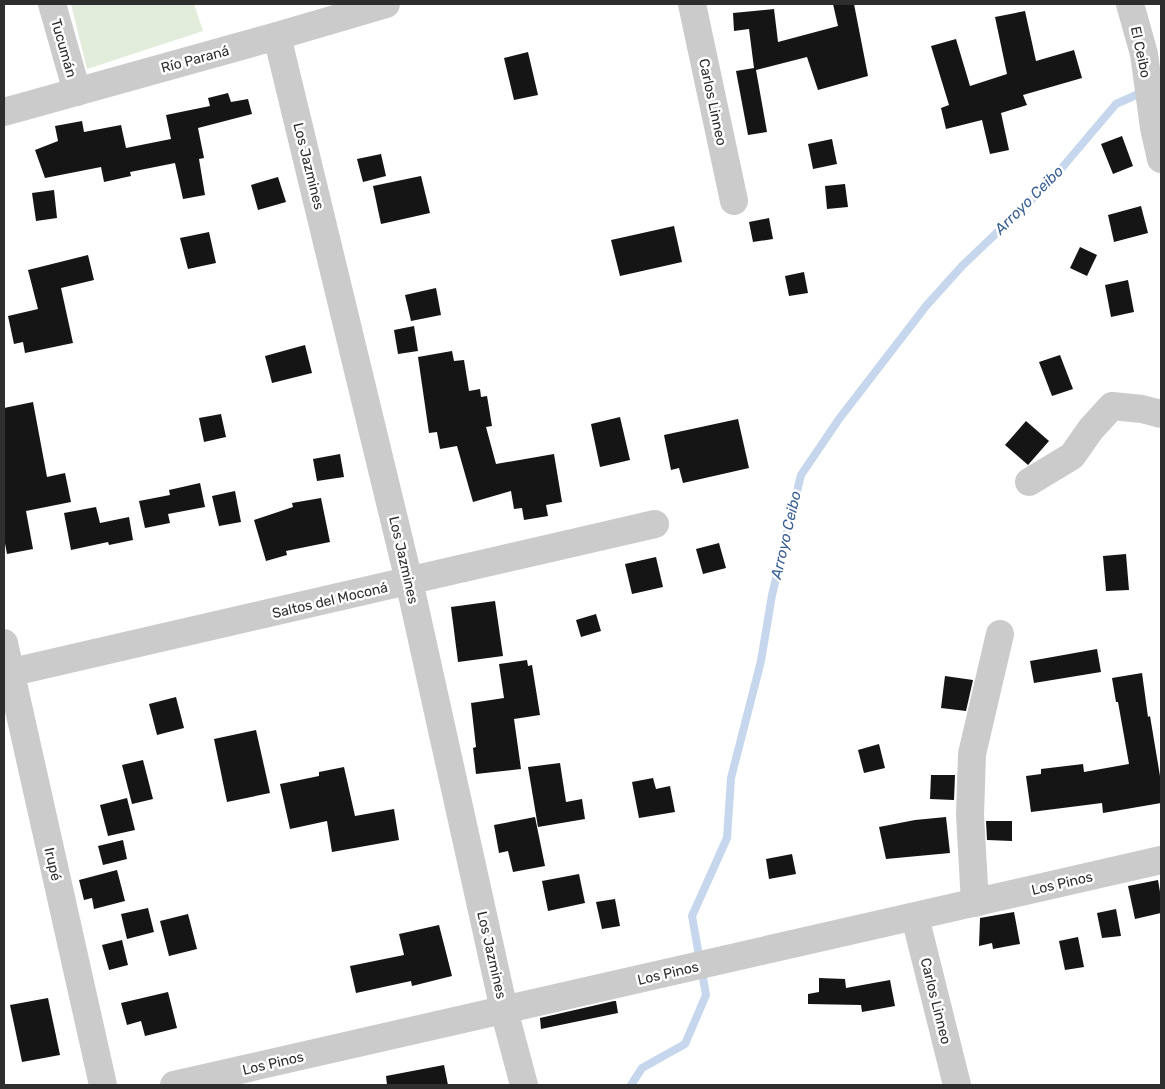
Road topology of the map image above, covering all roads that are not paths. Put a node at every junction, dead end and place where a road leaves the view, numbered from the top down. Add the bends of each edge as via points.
1 (52, 4) edge
2 (386, 4) edge
3 (692, 4) edge
4 (1130, 4) edge
5 (277, 36) junction
6 (77, 92) junction
7 (1156, 99) edge
8 (4, 112) edge
9 (1161, 159) edge
10 (734, 201) dead end
11 (1161, 414) edge
12 (1029, 482) dead end
13 (655, 524) dead end
14 (409, 581) junction
15 (1000, 634) dead end
16 (4, 643) edge
17 (7, 673) edge
18 (1161, 860) edge
19 (975, 903) junction
20 (915, 916) junction
21 (504, 1010) junction
22 (102, 1085) edge
23 (174, 1085) edge
24 (524, 1085) edge
25 (957, 1085) edge

1 - 6 street, Tucumán
2 - 5 street, Río Paraná
3 - 10 street, Carlos Linneo
4 - 7 street, El Ceibo
5 - 6 street, Río Paraná
5 - 14 street, Los Jazmines
6 - 8 street, Río Paraná
7 - 9 street, El Ceibo via 1154,128
11 - 12 street via 1112,406 1072,456
13 - 14 street, Saltos del Moconá
14 - 17 street, Saltos del Moconá
14 - 21 street, Los Jazmines
15 - 19 street via 972,754 970,816
16 - 17 street, Irupé
17 - 22 street, Irupé
18 - 19 street, Los Pinos
19 - 20 street, Los Pinos
20 - 21 street, Los Pinos
20 - 25 street, Carlos Linneo
21 - 23 street, Los Pinos
21 - 24 street, Los Jazmines

